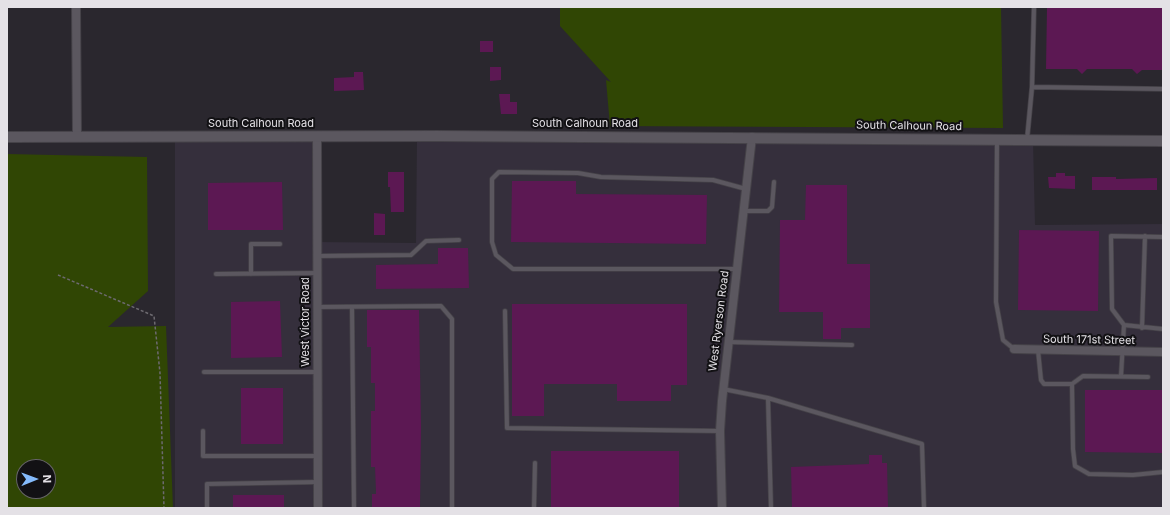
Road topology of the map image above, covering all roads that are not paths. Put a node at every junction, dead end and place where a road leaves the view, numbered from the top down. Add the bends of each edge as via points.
1 (76, 7) edge
2 (1034, 7) edge
3 (1032, 87) junction
4 (1163, 89) edge
5 (317, 136) junction
6 (7, 137) edge
7 (77, 137) junction
8 (752, 137) junction
9 (997, 140) junction
10 (1027, 140) junction
11 (1163, 141) edge
12 (774, 182) dead end
13 (746, 189) junction
14 (744, 211) junction
15 (1145, 236) junction
16 (1163, 237) edge
17 (459, 240) dead end
18 (280, 244) dead end
19 (316, 256) junction
20 (736, 269) junction
21 (316, 273) junction
22 (216, 274) dead end
23 (251, 274) junction
24 (317, 307) junction
25 (352, 307) junction
26 (506, 311) dead end
27 (1124, 325) junction
28 (1142, 328) junction
29 (1163, 329) edge
30 (728, 342) junction
31 (852, 345) dead end
32 (1014, 349) joint
33 (1038, 350) junction
34 (1122, 351) junction
35 (1163, 352) edge
36 (204, 372) dead end
37 (317, 372) junction
38 (1121, 376) junction
39 (1148, 377) dead end
40 (1072, 384) junction
41 (723, 389) junction
42 (768, 398) junction
43 (203, 431) dead end
44 (720, 431) junction
45 (318, 456) junction
46 (535, 462) dead end
47 (1163, 472) edge
48 (318, 482) junction
49 (207, 508) edge
50 (318, 508) edge
51 (354, 508) edge
52 (452, 508) edge
53 (534, 508) edge
54 (722, 508) edge
55 (771, 508) edge
56 (924, 508) edge

1 - 7 street
2 - 3 lane
3 - 4 lane
3 - 10 lane
5 - 7 street, South Calhoun Road
5 - 8 street, South Calhoun Road
5 - 19 street, West Victor Road
6 - 7 street, South Calhoun Road
8 - 9 street, South Calhoun Road
8 - 13 street, West Ryerson Road
9 - 10 street, South Calhoun Road
9 - 32 lane via 996,302 1003,340
10 - 11 street, South Calhoun Road
12 - 14 lane via 772,207 768,211
13 - 14 street, West Ryerson Road
13 - 20 lane via 713,180 601,177 578,173 499,172 492,179 492,242 496,255 513,269
14 - 20 street, West Ryerson Road
15 - 16 lane
15 - 27 lane via 1111,236 1112,309
15 - 28 lane
17 - 19 lane via 426,241 411,255
18 - 23 lane via 251,244
19 - 21 street, West Victor Road
20 - 30 street, West Ryerson Road
21 - 23 lane
21 - 24 street, West Victor Road
22 - 23 lane
24 - 25 lane
24 - 37 street, West Victor Road
25 - 51 lane
25 - 52 lane via 441,306 452,320
26 - 44 lane via 507,428
27 - 28 lane
27 - 34 lane
28 - 29 lane
30 - 31 lane
30 - 41 street, West Ryerson Road
32 - 33 street, South 171st Street
33 - 34 street, South 171st Street
33 - 40 lane via 1041,380 1044,384
34 - 35 street, South 171st Street
34 - 38 lane
36 - 37 lane
37 - 45 street, West Victor Road
38 - 39 lane
38 - 40 lane via 1083,376
40 - 47 lane via 1072,449 1075,466 1089,474 1133,475
41 - 42 lane
41 - 44 street, West Ryerson Road
42 - 55 lane
42 - 56 lane via 922,444
43 - 45 lane via 203,456
44 - 54 street, West Ryerson Road
45 - 48 street, West Victor Road
46 - 53 lane
48 - 49 lane via 207,484
48 - 50 street, West Victor Road

